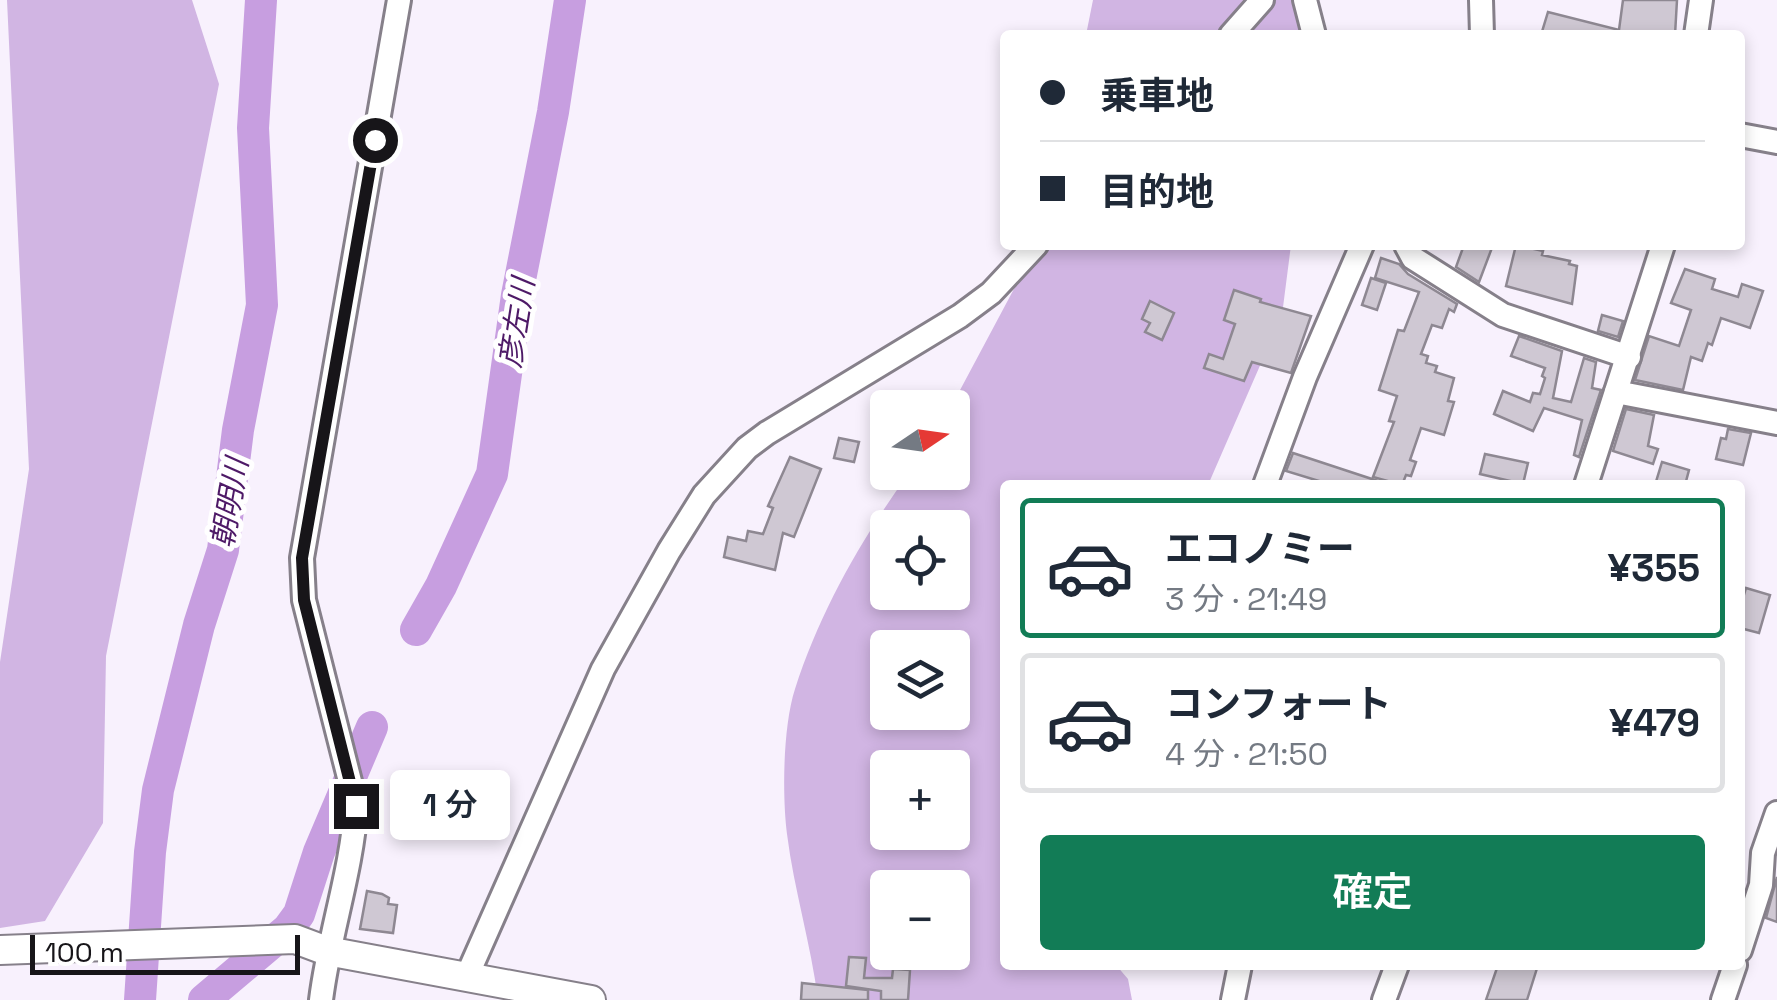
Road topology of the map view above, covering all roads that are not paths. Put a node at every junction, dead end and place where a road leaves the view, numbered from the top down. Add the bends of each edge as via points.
1 (400, 0) edge
2 (1262, 0) edge
3 (1304, 0) edge
4 (1481, 0) edge
5 (1701, 0) edge
6 (1235, 30) edge
7 (1313, 30) edge
8 (1482, 30) edge
9 (1697, 30) edge
10 (1745, 136) edge
11 (1777, 142) edge
12 (1031, 250) edge
13 (1360, 250) edge
14 (1413, 250) edge
15 (1661, 250) edge
16 (1629, 356) junction
17 (1616, 392) junction
18 (1777, 422) edge
19 (1267, 480) edge
20 (1588, 480) edge
21 (1777, 813) edge
22 (1745, 935) edge
23 (0, 950) edge
24 (327, 951) junction
25 (1239, 970) edge
26 (1395, 970) edge
27 (1733, 970) edge
28 (467, 976) junction
29 (322, 1000) edge
30 (591, 1000) edge
31 (1233, 1000) edge
32 (1384, 1000) edge
33 (1724, 1000) edge

1 - 24 street via 302,558 304,600 356,806
2 - 6 street
3 - 7 street
4 - 8 street
5 - 9 street
10 - 11 street
12 - 28 street via 960,316 747,448 704,495 603,669
13 - 19 street
14 - 16 street via 1503,315
15 - 16 street
16 - 17 street
17 - 18 street
17 - 20 street
21 - 22 street
23 - 24 main road via 296,940
24 - 28 main road
24 - 29 street
25 - 31 street
26 - 32 street
27 - 33 street
28 - 30 main road

